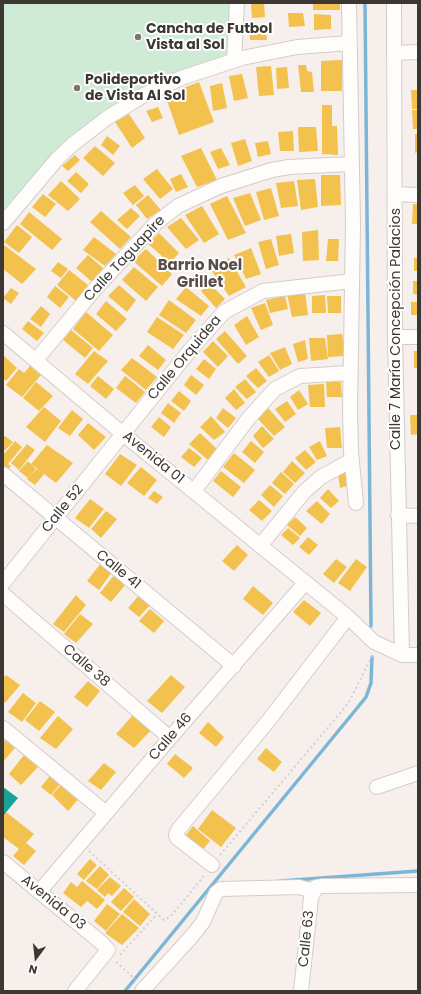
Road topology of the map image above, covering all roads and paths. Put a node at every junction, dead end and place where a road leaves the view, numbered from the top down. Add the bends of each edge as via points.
1 (237, 3) edge
2 (349, 3) edge
3 (394, 3) edge
4 (349, 43) junction
5 (418, 52) edge
6 (394, 53) junction
7 (234, 60) junction
8 (351, 164) junction
9 (396, 194) junction
10 (418, 195) edge
11 (3, 223) edge
12 (352, 281) junction
13 (3, 332) edge
14 (395, 337) junction
15 (418, 337) edge
16 (36, 360) junction
17 (350, 373) junction
18 (123, 434) junction
19 (352, 460) junction
20 (3, 474) edge
21 (194, 491) junction
22 (356, 503) dead end
23 (398, 516) junction
24 (418, 516) edge
25 (56, 518) junction
26 (260, 546) junction
27 (305, 582) junction
28 (3, 583) edge
29 (3, 594) edge
30 (348, 617) junction
31 (379, 645) junction
32 (402, 655) junction
33 (418, 655) edge
34 (234, 666) junction
35 (3, 728) edge
36 (170, 738) junction
37 (418, 773) edge
38 (377, 787) dead end
39 (106, 813) junction
40 (81, 843) junction
41 (3, 862) edge
42 (212, 865) junction
43 (418, 884) edge
44 (315, 889) junction
45 (39, 892) junction
46 (157, 914) junction
47 (141, 987) edge
48 (75, 991) edge
49 (301, 991) edge

1 - 7 street
2 - 4 street
3 - 6 street, Calle 7 María Concepción Palacios
4 - 7 street via 297,47
4 - 8 street
5 - 6 street
6 - 9 street, Calle 7 María Concepción Palacios
7 - 11 street via 164,86 107,118 58,158
8 - 12 street
8 - 16 street, Calle Taguapire via 272,170 221,186 178,206 150,228
9 - 10 street
9 - 14 street, Calle 7 María Concepción Palacios
12 - 17 street
12 - 18 street, Calle Orquidea via 263,291 224,312
13 - 16 street, Avenida 01
14 - 15 street
14 - 23 street, Calle 7 María Concepción Palacios
16 - 18 street, Avenida 01
17 - 19 street
17 - 21 street via 300,376 275,389 248,419
18 - 21 street, Avenida 01
18 - 25 street, Calle 52
19 - 22 street
19 - 26 street via 321,477 304,492
20 - 25 street, Calle 41
21 - 26 street, Avenida 01
23 - 24 street
23 - 32 street, Calle 7 María Concepción Palacios
25 - 28 street, Calle 52
25 - 34 street, Calle 41
26 - 27 street, Avenida 01
27 - 30 street, Avenida 01
27 - 34 street, Calle 46
29 - 36 street, Calle 38
30 - 31 street, Avenida 01
30 - 42 street via 269,720 178,830 177,838
31 - 32 street, Avenida 01
31 - 42 path via 342,711
32 - 33 street
34 - 36 street, Calle 46
35 - 39 street
36 - 39 street, Calle 46
37 - 38 street
39 - 40 street, Calle 46
40 - 45 street, Calle 46
40 - 46 path
41 - 45 street, Avenida 03
42 - 46 path via 170,917 164,920
43 - 44 street via 323,886
44 - 47 street via 222,889 216,893 203,922 192,936
44 - 49 street, Calle 63
45 - 48 street, Avenida 03 via 108,950
46 - 47 path via 115,961

